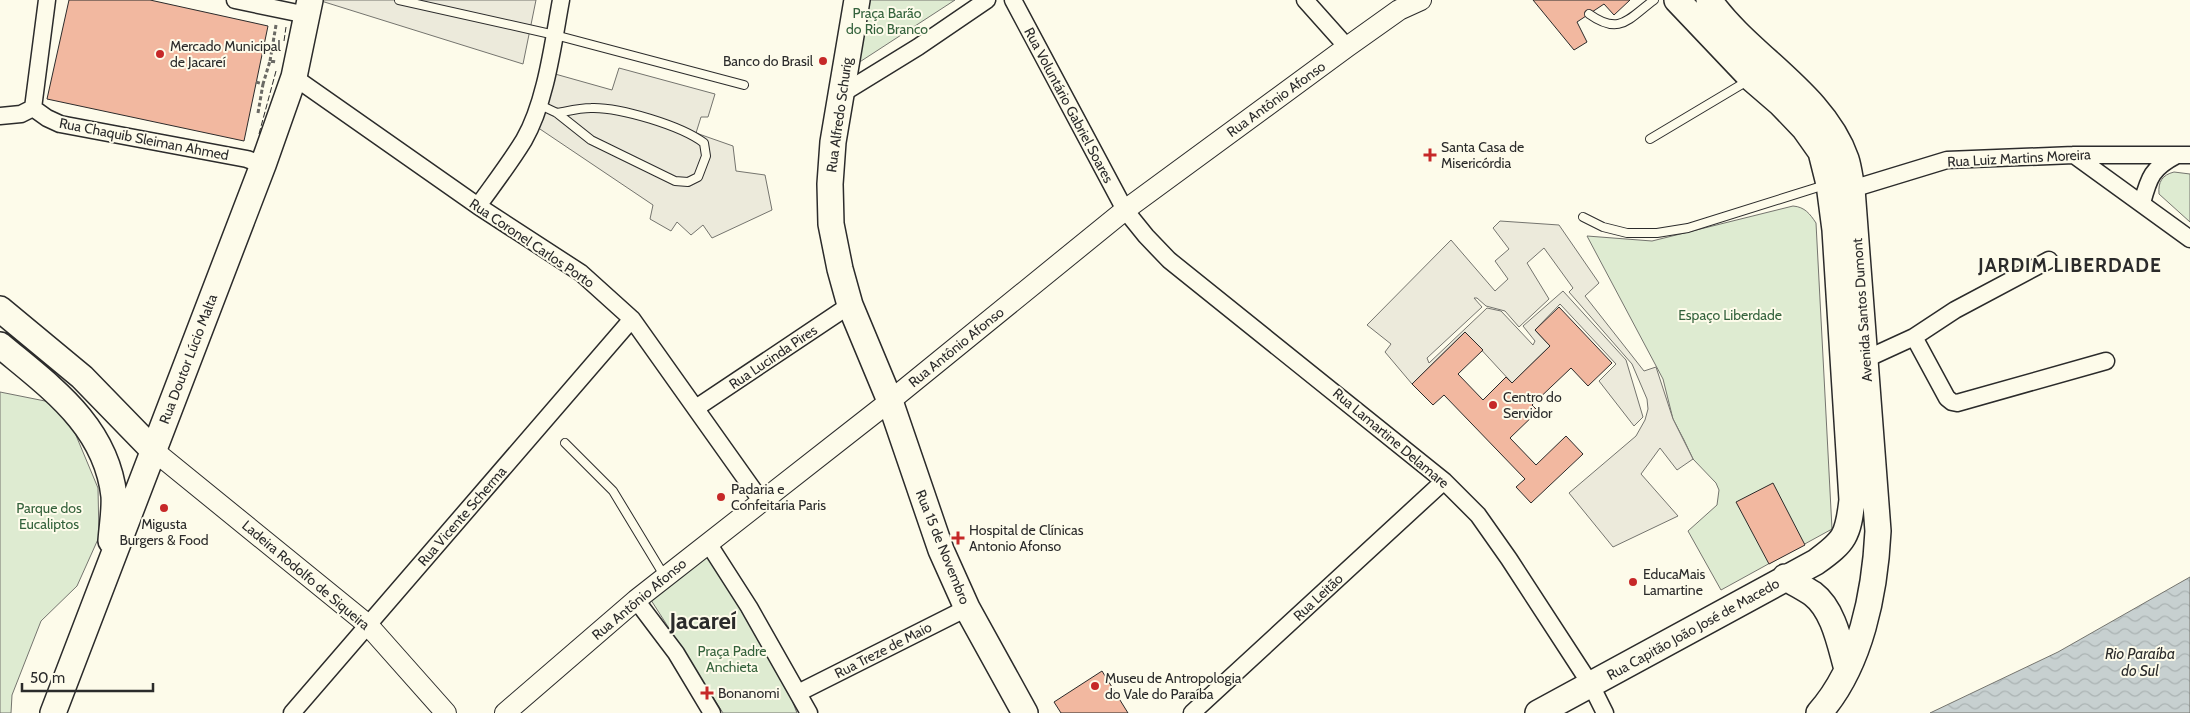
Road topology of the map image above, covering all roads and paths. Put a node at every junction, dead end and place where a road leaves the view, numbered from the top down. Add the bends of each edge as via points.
1 (47, 0) edge
2 (235, 0) edge
3 (399, 0) edge
4 (561, 0) edge
5 (857, 0) edge
6 (987, 0) edge
7 (1013, 0) edge
8 (1305, 0) edge
9 (1421, 0) edge
10 (1654, 0) edge
11 (1677, 0) edge
12 (1709, 0) edge
13 (308, 7) edge
14 (279, 9) junction
15 (1589, 14) dead end
16 (555, 35) junction
17 (1347, 47) junction
18 (270, 61) dead end
19 (294, 77) junction
20 (1752, 79) junction
21 (744, 85) dead end
22 (840, 95) junction
23 (538, 104) junction
24 (33, 108) junction
25 (557, 112) junction
26 (0, 116) edge
27 (1650, 139) dead end
28 (2074, 155) junction
29 (2185, 155) edge
30 (264, 165) junction
31 (1841, 186) junction
32 (2142, 203) junction
33 (478, 206) junction
34 (1125, 210) junction
35 (1584, 217) dead end
36 (2190, 239) edge
37 (2049, 260) dead end
38 (850, 305) junction
39 (0, 309) edge
40 (632, 319) junction
41 (1914, 337) junction
42 (0, 345) edge
43 (1866, 359) junction
44 (2106, 361) dead end
45 (890, 401) junction
46 (696, 408) junction
47 (566, 443) dead end
48 (153, 450) junction
49 (1444, 481) junction
50 (762, 502) junction
51 (1844, 539) joint
52 (708, 542) junction
53 (110, 569) junction
54 (665, 577) junction
55 (1785, 577) junction
56 (636, 600) junction
57 (967, 608) junction
58 (367, 624) junction
59 (1847, 669) junction
60 (1591, 685) junction
61 (798, 692) junction
62 (53, 713) edge
63 (292, 713) edge
64 (446, 713) edge
65 (506, 713) edge
66 (712, 713) edge
67 (809, 713) edge
68 (1024, 713) edge
69 (1192, 713) edge
70 (1538, 713) edge
71 (1605, 713) edge
72 (1819, 713) edge

1 - 24 street
2 - 14 street
3 - 16 lane
4 - 16 street
5 - 22 main road, Rua Alfredo Schurig
6 - 22 street
7 - 34 street, Rua Voluntário Gabriel Soares
8 - 17 street
9 - 17 street, Rua Antônio Afonso via 1399,10
10 - 15 lane via 1618,26 1604,24
11 - 20 main road, Avenida Santos Dumont
12 - 31 main road, Avenida Santos Dumont via 1765,61 1805,97 1833,133 1846,159
13 - 14 street
13 - 19 main road, Rua Doutor Lúcio Malta
14 - 18 path
16 - 21 lane
16 - 23 street
17 - 34 street, Rua Antônio Afonso
19 - 30 main road, Rua Doutor Lúcio Malta
19 - 33 street, Rua Coronel Carlos Porto
20 - 27 lane
20 - 31 main road, Avenida Santos Dumont via 1804,128
22 - 38 main road, Rua Alfredo Schurig via 830,184 831,224
23 - 25 lane
23 - 33 street via 525,139
24 - 26 street via 21,114
24 - 30 street, Rua Chaquib Sleiman Ahmed via 60,124
25 - 25 lane via 591,140 675,181 688,182 698,177 706,156 704,143 690,132 593,108
28 - 29 street, Rua Luiz Martins Moreira
28 - 31 street, Rua Luiz Martins Moreira via 1947,160
28 - 32 street
29 - 32 street via 2161,164 2148,178
30 - 48 main road, Rua Doutor Lúcio Malta
31 - 35 lane, Rua Luiz Martins Moreira via 1657,234 1627,233 1603,227
31 - 43 main road, Avenida Santos Dumont
31 - 51 main road, Avenida Santos Dumont via 1835,230 1852,500
32 - 36 street
33 - 40 street, Rua Coronel Carlos Porto via 581,273
34 - 45 street, Rua Antônio Afonso
34 - 49 street, Rua Lamartine Delamare via 1169,260
37 - 41 street via 1955,310
38 - 45 main road, Rua Alfredo Schurig
38 - 46 street, Rua Lucinda Pires
39 - 48 main road via 82,377
40 - 46 street, Rua Coronel Carlos Porto
40 - 58 street, Rua Vicente Scherma
41 - 43 street
41 - 44 street via 1947,398 1957,403
42 - 53 main road via 80,415 95,438 114,496
43 - 59 main road, Avenida Santos Dumont via 1878,531 1876,568 1868,606
45 - 50 street, Rua Antônio Afonso
45 - 57 main road, Rua 15 de Novembro via 941,550
46 - 50 street, Rua Coronel Carlos Porto
47 - 54 lane via 613,492
48 - 53 main road, Rua Doutor Lúcio Malta
48 - 58 street, Ladeira Rodolfo de Siqueira
49 - 60 street, Rua Lamartine Delamare via 1478,515 1510,559
49 - 69 street, Rua Leitão
50 - 52 street, Rua Antônio Afonso
51 - 55 main road, Rua Capitão João José de Macedo via 1816,562
52 - 54 street, Rua Antônio Afonso
52 - 61 street
53 - 62 main road, Rua Doutor Lúcio Malta
54 - 56 street, Rua Antônio Afonso
55 - 59 main road via 1814,595 1824,607
55 - 60 main road, Rua Capitão João José de Macedo
56 - 65 street, Rua Antônio Afonso
56 - 66 street via 676,653
57 - 61 street, Rua Treze de Maio
57 - 68 main road, Rua 15 de Novembro
58 - 63 street, Rua Vicente Scherma
58 - 64 street, Ladeira Rodolfo de Siqueira
59 - 72 main road, Avenida Santos Dumont
60 - 70 main road, Rua Capitão João José de Macedo
60 - 71 street, Rua Lamartine Delamare
61 - 67 street

